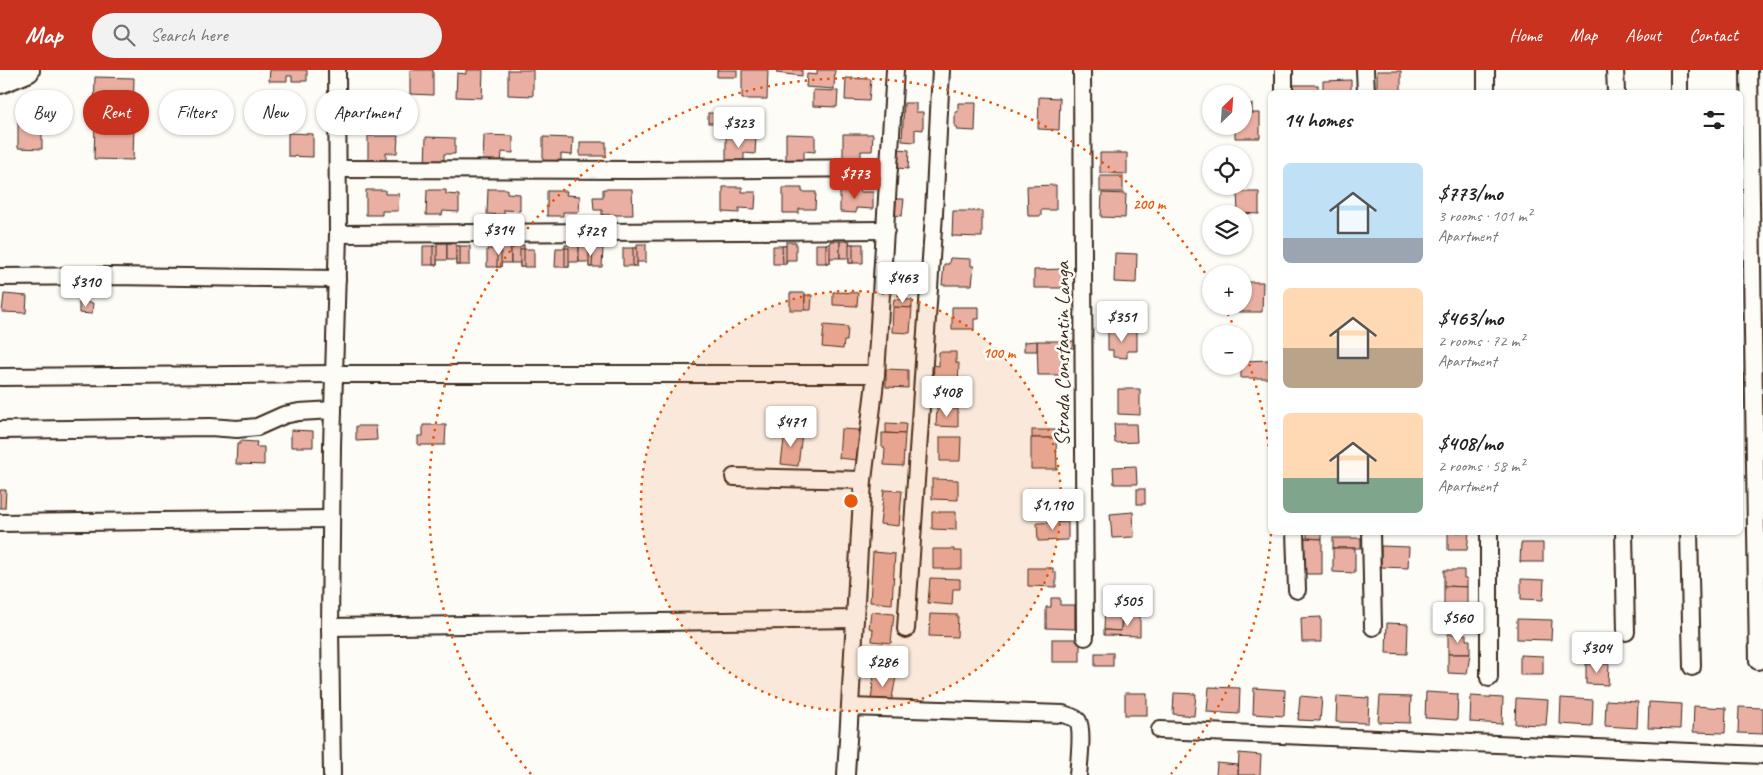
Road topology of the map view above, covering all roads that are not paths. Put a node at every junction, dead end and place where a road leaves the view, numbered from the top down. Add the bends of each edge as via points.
1 (27, 70) edge
2 (337, 70) edge
3 (894, 70) edge
4 (941, 70) edge
5 (1082, 70) edge
6 (1284, 70) edge
7 (1366, 70) edge
8 (1486, 70) edge
9 (1615, 70) edge
10 (1679, 70) edge
11 (1749, 70) edge
12 (0, 81) edge
13 (1284, 90) edge
14 (1366, 90) edge
15 (1486, 90) edge
16 (1616, 90) edge
17 (1680, 90) edge
18 (889, 168) junction
19 (338, 169) junction
20 (886, 230) junction
21 (338, 234) junction
22 (0, 277) edge
23 (337, 279) junction
24 (334, 374) junction
25 (876, 374) junction
26 (0, 377) edge
27 (333, 410) junction
28 (0, 430) edge
29 (734, 477) dead end
30 (863, 480) junction
31 (331, 519) junction
32 (0, 523) edge
33 (1295, 535) edge
34 (1371, 535) edge
35 (1489, 535) edge
36 (1624, 535) edge
37 (1689, 535) edge
38 (1297, 590) dead end
39 (854, 619) junction
40 (330, 627) junction
41 (1373, 627) dead end
42 (906, 629) dead end
43 (1626, 632) dead end
44 (1085, 637) dead end
45 (1758, 661) dead end
46 (1692, 667) dead end
47 (1490, 678) dead end
48 (850, 708) junction
49 (1160, 730) dead end
50 (1763, 755) edge
51 (332, 775) edge
52 (846, 775) edge
53 (1078, 775) edge

1 - 12 main road
2 - 19 street
3 - 18 street
4 - 42 street
5 - 44 street, Strada Constantin Langa
6 - 13 street
7 - 14 street
8 - 15 street
9 - 16 street
10 - 17 street
11 - 45 street
18 - 19 street
18 - 20 street
19 - 21 street
20 - 21 street
20 - 25 street
21 - 23 street
22 - 23 street
23 - 24 street
24 - 25 street
24 - 26 street
24 - 27 street
25 - 30 street
27 - 28 street via 292,413 257,427 237,429
27 - 31 street
29 - 30 street
30 - 39 street
31 - 32 street
31 - 40 street
33 - 38 street
34 - 41 street
35 - 47 street
36 - 43 street
37 - 46 street
39 - 40 street
39 - 48 street
40 - 51 street
48 - 52 street
48 - 53 street via 1063,714 1078,722
49 - 50 street

